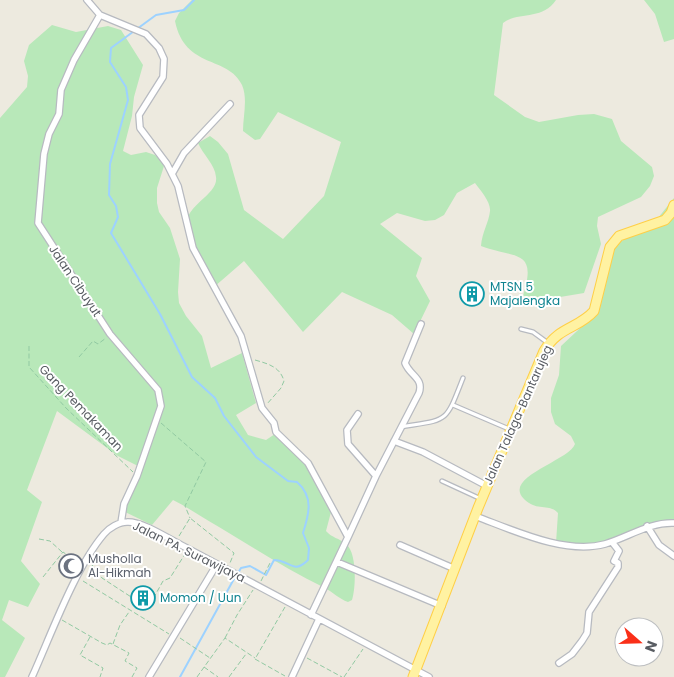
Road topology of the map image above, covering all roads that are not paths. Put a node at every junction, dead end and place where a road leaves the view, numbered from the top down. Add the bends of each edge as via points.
1 (87, 0) edge
2 (100, 15) junction
3 (230, 104) dead end
4 (172, 174) junction
5 (674, 205) edge
6 (421, 324) dead end
7 (520, 329) dead end
8 (549, 343) junction
9 (463, 378) dead end
10 (452, 405) junction
11 (358, 414) dead end
12 (401, 427) junction
13 (510, 430) junction
14 (394, 441) junction
15 (376, 476) junction
16 (442, 481) dead end
17 (487, 486) junction
18 (481, 500) junction
19 (475, 516) junction
20 (121, 523) junction
21 (674, 523) edge
22 (647, 526) junction
23 (348, 537) junction
24 (612, 542) junction
25 (400, 545) dead end
26 (674, 556) edge
27 (337, 562) junction
28 (217, 564) junction
29 (455, 569) junction
30 (442, 606) junction
31 (312, 615) junction
32 (319, 619) junction
33 (559, 663) dead end
34 (415, 674) edge
35 (32, 677) edge
36 (149, 677) edge
37 (292, 677) edge
38 (429, 677) edge

1 - 2 street
2 - 4 street via 146,34 164,59 161,82 141,110 139,120 140,128
2 - 20 street, Jalan Cibuyut via 66,75 59,114 46,143 38,223 110,334 158,390 161,406 124,504
3 - 4 street via 184,153
4 - 23 street via 193,248 237,326 262,408 276,432 308,463
5 - 8 main road, Jalan Talaga-Bantarujeg via 665,220 614,240 594,311
6 - 12 street via 405,363 421,386
7 - 8 lane via 533,332
8 - 13 main road, Jalan Talaga-Bantarujeg
9 - 10 lane
10 - 12 lane via 445,418 436,422
10 - 13 lane
11 - 15 street via 347,430 348,444
12 - 14 street
13 - 17 main road, Jalan Talaga-Bantarujeg
14 - 15 street
14 - 17 street via 423,452
15 - 23 street
16 - 18 lane
17 - 18 main road, Jalan Talaga-Bantarujeg
18 - 19 main road, Jalan Talaga-Bantarujeg
19 - 24 street via 568,547 583,548
19 - 29 main road, Jalan Talaga-Bantarujeg
20 - 28 street, Jalan PA. Surawijaya via 139,525
20 - 35 street, Jalan PA. Surawijaya via 105,533 87,560
21 - 22 street via 659,522
22 - 24 street
22 - 26 street via 659,545
23 - 27 street
24 - 33 street via 619,551 614,561 618,567 589,612 587,633 572,654
25 - 29 street
27 - 30 street
27 - 31 street
28 - 31 street, Jalan PA. Surawijaya
28 - 36 street
29 - 30 main road, Jalan Talaga-Bantarujeg
30 - 34 main road, Jalan Talaga-Bantarujeg
31 - 32 street, Jalan PA. Surawijaya
32 - 34 street, Jalan PA. Surawijaya
32 - 37 street
34 - 38 street, Jalan PA. Surawijaya

